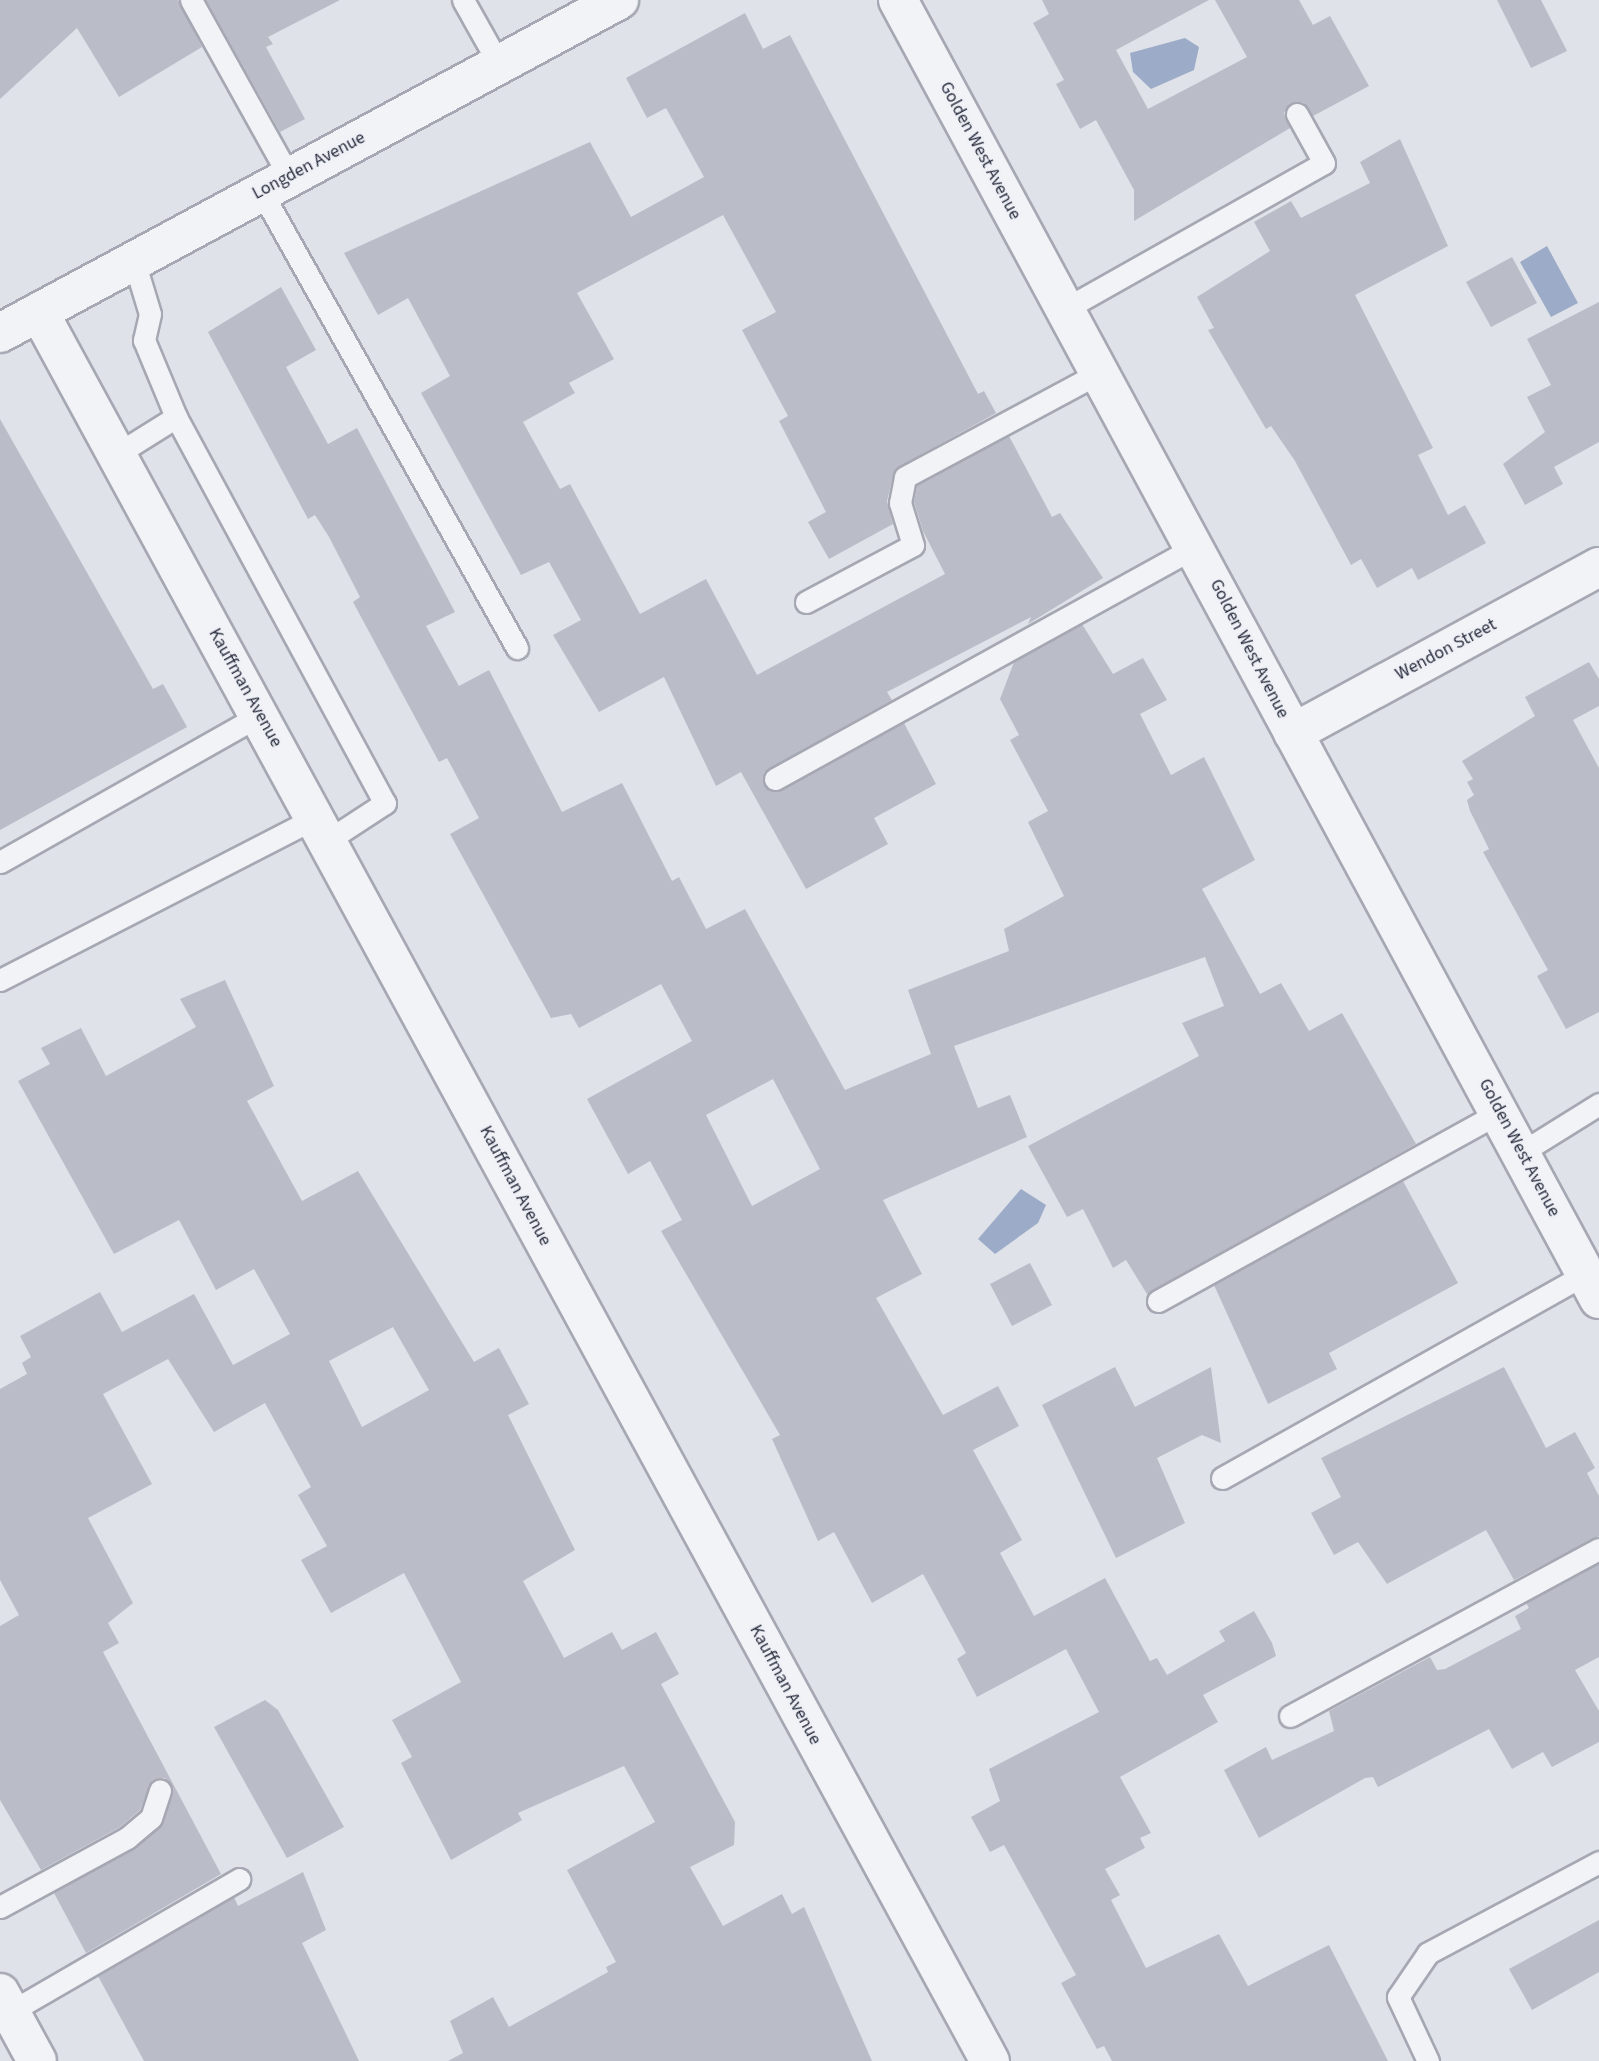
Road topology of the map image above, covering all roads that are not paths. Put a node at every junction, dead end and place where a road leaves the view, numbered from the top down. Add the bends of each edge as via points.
1 (191, 0) edge
2 (463, 0) edge
3 (620, 0) edge
4 (898, 0) edge
5 (500, 66) junction
6 (1297, 114) dead end
7 (275, 183) junction
8 (134, 261) junction
9 (1065, 309) junction
10 (39, 312) junction
11 (0, 333) edge
12 (1099, 373) junction
13 (176, 417) junction
14 (117, 454) junction
15 (1196, 546) junction
16 (1599, 567) edge
17 (806, 602) dead end
18 (517, 648) dead end
19 (260, 715) junction
20 (1293, 733) junction
21 (775, 779) dead end
22 (321, 830) junction
23 (0, 862) edge
24 (0, 980) edge
25 (1599, 1104) edge
26 (1500, 1112) junction
27 (1522, 1152) junction
28 (1596, 1292) edge
29 (1158, 1301) dead end
30 (1222, 1478) dead end
31 (1599, 1549) edge
32 (1290, 1717) dead end
33 (160, 1790) dead end
34 (1599, 1862) edge
35 (239, 1879) dead end
36 (0, 1907) edge
37 (5, 2002) edge
38 (37, 2061) edge
39 (989, 2061) edge
40 (1428, 2061) edge

1 - 7 lane
2 - 5 lane
3 - 5 street, Longden Avenue
4 - 9 street, Golden West Avenue
5 - 7 street, Longden Avenue
6 - 9 lane via 1324,163
7 - 8 street, Longden Avenue
7 - 18 lane
8 - 10 street, Longden Avenue
8 - 13 lane via 150,314 144,340
9 - 12 street, Golden West Avenue
10 - 11 street, Longden Avenue
10 - 14 street, Kauffman Avenue
12 - 15 street, Golden West Avenue
12 - 17 lane via 908,474 899,495 913,545
13 - 14 lane
13 - 22 lane via 385,803
14 - 19 street, Kauffman Avenue
15 - 20 street, Golden West Avenue
15 - 21 lane
16 - 20 street, Wendon Street
19 - 22 street, Kauffman Avenue
19 - 23 lane
20 - 26 street, Golden West Avenue
22 - 24 lane
22 - 39 street, Kauffman Avenue
25 - 27 lane
26 - 27 street, Golden West Avenue
26 - 29 lane
27 - 28 street, Golden West Avenue
28 - 30 lane
31 - 32 lane
33 - 36 lane via 151,1818 127,1838
34 - 40 lane via 1428,1953 1398,1997
35 - 37 lane
37 - 38 street

